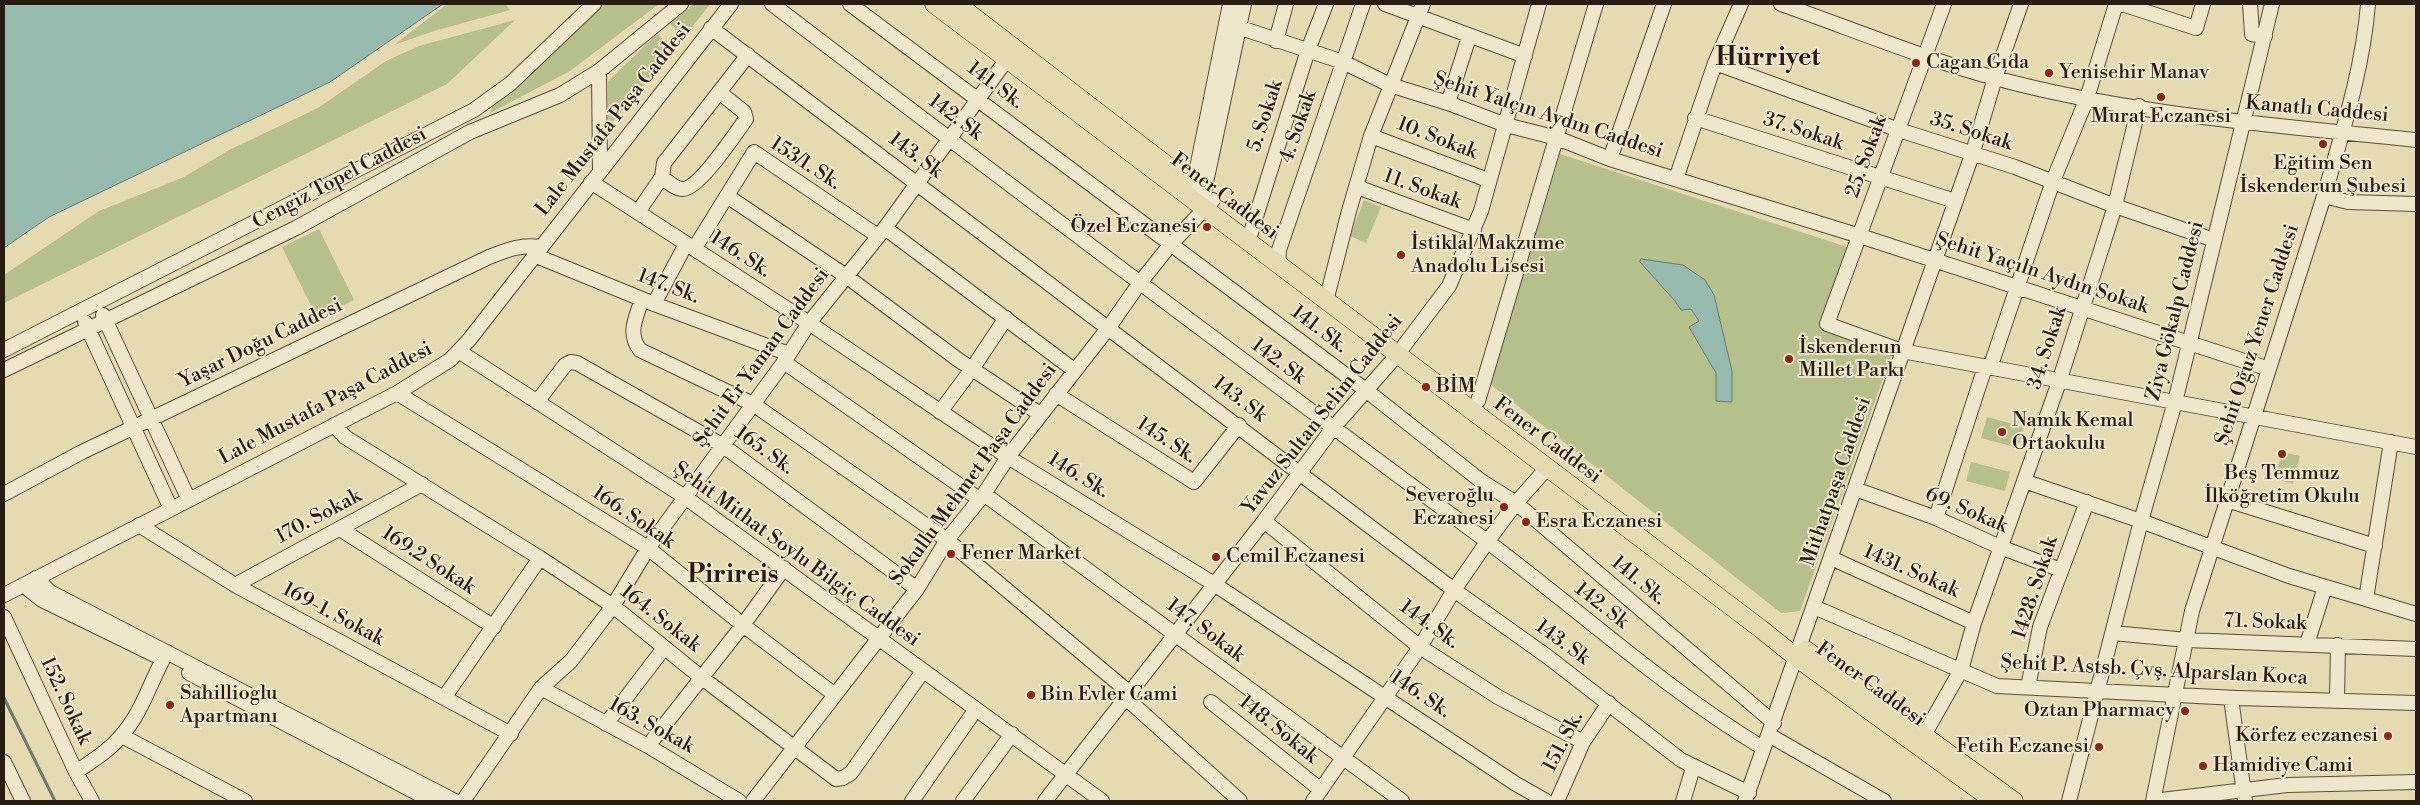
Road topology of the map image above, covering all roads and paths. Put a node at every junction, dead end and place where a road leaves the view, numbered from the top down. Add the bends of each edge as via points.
1 (594, 4) edge
2 (681, 4) edge
3 (731, 4) edge
4 (772, 4) edge
5 (850, 4) edge
6 (934, 4) edge
7 (957, 4) edge
8 (1230, 4) edge
9 (1244, 4) edge
10 (1286, 4) edge
11 (1326, 4) edge
12 (1363, 4) edge
13 (1385, 4) edge
14 (1539, 4) edge
15 (1596, 4) edge
16 (1664, 4) edge
17 (1741, 4) edge
18 (1781, 4) edge
19 (1944, 4) edge
20 (2021, 4) edge
21 (2116, 4) edge
22 (2122, 4) edge
23 (2203, 4) edge
24 (2250, 4) edge
25 (2272, 4) edge
26 (2368, 4) edge
27 (1421, 10) edge
28 (1232, 25) junction
29 (711, 28) junction
30 (2265, 36) junction
31 (1469, 37) junction
32 (1276, 41) junction
33 (1308, 50) junction
34 (748, 55) junction
35 (1926, 55) junction
36 (1525, 56) junction
37 (1007, 59) junction
38 (1343, 62) junction
39 (1715, 63) junction
40 (599, 71) junction
41 (1995, 78) junction
42 (1390, 85) junction
43 (718, 92) junction
44 (978, 98) junction
45 (2087, 98) junction
46 (1448, 103) junction
47 (2139, 106) junction
48 (1695, 118) junction
49 (1506, 124) junction
50 (2243, 124) junction
51 (1899, 130) junction
52 (2342, 132) junction
53 (1371, 136) junction
54 (949, 138) junction
55 (1557, 138) junction
56 (2416, 140) edge
57 (1973, 152) junction
58 (1610, 159) junction
59 (600, 171) junction
60 (662, 177) junction
61 (1879, 178) junction
62 (1676, 179) junction
63 (1488, 180) junction
64 (2053, 181) junction
65 (591, 182) junction
66 (918, 183) junction
67 (1357, 187) junction
68 (727, 196) junction
69 (2324, 196) junction
70 (1201, 199) junction
71 (1955, 201) junction
72 (2416, 204) edge
73 (2115, 206) junction
74 (638, 212) junction
75 (1474, 230) junction
76 (881, 232) junction
77 (1249, 236) junction
78 (1860, 236) junction
79 (2214, 240) junction
80 (1170, 245) junction
81 (690, 246) junction
82 (537, 251) junction
83 (1278, 257) junction
84 (1934, 260) junction
85 (846, 276) junction
86 (1139, 284) junction
87 (2017, 286) junction
88 (1327, 295) junction
89 (648, 302) junction
90 (98, 304) junction
91 (2081, 307) junction
92 (80, 312) junction
93 (1006, 318) junction
94 (106, 322) junction
95 (809, 323) junction
96 (1109, 327) junction
97 (88, 330) junction
98 (2189, 342) junction
99 (4, 350) edge
100 (1401, 350) junction
101 (1902, 351) junction
102 (460, 352) junction
103 (786, 358) junction
104 (1987, 368) junction
105 (2269, 369) junction
106 (4, 370) edge
107 (972, 370) junction
108 (1074, 370) junction
109 (2059, 382) junction
110 (1367, 391) junction
111 (397, 393) junction
112 (1056, 394) junction
113 (1478, 401) junction
114 (536, 402) junction
115 (2175, 402) junction
116 (753, 404) junction
117 (940, 412) junction
118 (1040, 414) junction
119 (2253, 418) junction
120 (150, 419) junction
121 (334, 425) junction
122 (1239, 425) junction
123 (133, 428) junction
124 (1333, 428) junction
125 (2391, 442) junction
126 (722, 445) junction
127 (2416, 447) edge
128 (1008, 456) junction
129 (1547, 468) junction
130 (1300, 472) junction
131 (2024, 482) junction
132 (422, 484) junction
133 (1855, 489) junction
134 (4, 494) edge
135 (685, 497) junction
136 (982, 497) junction
137 (189, 500) junction
138 (2226, 500) junction
139 (2086, 502) junction
140 (1516, 503) junction
141 (171, 509) junction
142 (1936, 518) junction
143 (2141, 521) junction
144 (1264, 522) junction
145 (139, 525) junction
146 (340, 529) junction
147 (947, 540) junction
148 (1487, 542) junction
149 (2375, 546) junction
150 (2000, 547) junction
151 (648, 548) junction
152 (2211, 548) junction
153 (540, 558) junction
154 (1831, 558) junction
155 (784, 568) junction
156 (2061, 570) junction
157 (36, 578) junction
158 (1214, 584) junction
159 (23, 585) junction
160 (235, 585) junction
161 (2325, 586) junction
162 (917, 589) junction
163 (1454, 590) junction
164 (4, 595) edge
165 (2366, 599) junction
166 (613, 606) junction
167 (1814, 607) junction
168 (2416, 614) edge
169 (4, 617) edge
170 (1974, 623) junction
171 (743, 625) junction
172 (494, 627) junction
173 (2113, 633) junction
174 (1176, 634) junction
175 (879, 638) junction
176 (2186, 640) junction
177 (2307, 644) junction
178 (2338, 645) junction
179 (1420, 647) junction
180 (664, 648) junction
181 (2416, 649) edge
182 (1799, 652) junction
183 (166, 655) junction
184 (1961, 670) junction
185 (923, 671) junction
186 (702, 678) junction
187 (2028, 687) junction
188 (541, 688) junction
189 (2099, 690) junction
190 (835, 695) junction
191 (2175, 695) junction
192 (1128, 696) junction
193 (1386, 696) junction
194 (444, 698) junction
195 (2231, 698) junction
196 (2337, 700) junction
197 (1210, 702) dead end
198 (1608, 703) junction
199 (2416, 703) edge
200 (976, 709) junction
201 (606, 724) junction
202 (1772, 729) junction
203 (510, 734) junction
204 (1012, 734) junction
205 (1924, 735) junction
206 (122, 736) junction
207 (1583, 742) junction
208 (648, 746) junction
209 (795, 748) junction
210 (1763, 748) junction
211 (1342, 759) junction
212 (4, 762) edge
213 (1693, 768) junction
214 (76, 772) junction
215 (1066, 773) junction
216 (2416, 782) edge
217 (2244, 796) edge
218 (1747, 797) edge
219 (1317, 798) edge
220 (22, 801) edge
221 (92, 801) edge
222 (245, 801) edge
223 (432, 801) edge
224 (455, 801) edge
225 (463, 801) edge
226 (739, 801) edge
227 (753, 801) edge
228 (912, 801) edge
229 (963, 801) edge
230 (1045, 801) edge
231 (1102, 801) edge
232 (1240, 801) edge
233 (1402, 801) edge
234 (1546, 801) edge
235 (1557, 801) edge
236 (1683, 801) edge
237 (1884, 801) edge
238 (1994, 801) edge
239 (2014, 801) edge
240 (2069, 801) edge
241 (2153, 801) edge

1 - 90 street, Cengiz Topel Caddesi via 510,84 474,110
2 - 40 street, Cengiz Topel Caddesi
3 - 29 street, Lale Mustafa Paşa Caddesi
4 - 54 street, 142. Sk
5 - 44 street, 141. Sk.
6 - 37 main road, Fener Caddesi
7 - 70 main road, Fener Caddesi
8 - 28 street
9 - 28 street
10 - 32 street
11 - 33 street, 5. Sokak
12 - 38 street, 4. Sokak
13 - 27 street
14 - 36 street, Yavuz Sultan Selim Caddesi
15 - 55 street
16 - 58 street
17 - 39 street
18 - 35 street, Kanatlı Caddesi
19 - 35 street, 25. Sokak
20 - 41 street, Mithatpaşa Caddesi
21 - 45 street
22 - 23 street via 2196,28
24 - 30 street via 2252,34
25 - 30 street, Ziya Gökalp Caddesi
26 - 52 street, Şehit Oğuz Yener Caddesi via 2366,32
27 - 31 street
27 - 42 street
28 - 32 street, Şehit Yalçın Aydın Caddesi
28 - 70 street
29 - 34 street, 143. Sk
29 - 59 street, Lale Mustafa Paşa Caddesi
30 - 50 street, Ziya Gökalp Caddesi
31 - 36 street
31 - 46 street
32 - 33 street, Şehit Yalçın Aydın Caddesi
33 - 38 street, Şehit Yalçın Aydın Caddesi
33 - 77 street, 5. Sokak
34 - 43 street
34 - 66 street, 143. Sk
35 - 41 street, Kanatlı Caddesi
35 - 51 street, 25. Sokak
36 - 49 street, Yavuz Sultan Selim Caddesi
37 - 44 street, Şehit Er Yaman Caddesi
37 - 70 main road, Fener Caddesi
38 - 42 street, Şehit Yalçın Aydın Caddesi
38 - 83 street, 4. Sokak
39 - 48 street
39 - 51 street, 35. Sokak
40 - 59 street
40 - 94 street, Cengiz Topel Caddesi via 560,95 470,132 296,228
41 - 45 street, Kanatlı Caddesi
41 - 57 street, Mithatpaşa Caddesi
42 - 46 street, Şehit Yalçın Aydın Caddesi
42 - 53 street
43 - 60 street via 664,163
43 - 60 street via 744,112 746,119 696,183 683,189
44 - 54 street, Şehit Er Yaman Caddesi
44 - 80 street, 141. Sk.
45 - 47 street, Kanatlı Caddesi
45 - 64 street
46 - 49 street, Şehit Yalçın Aydın Caddesi
47 - 50 street, Kanatlı Caddesi
47 - 73 street, 34. Sokak
48 - 61 street, 37. Sokak
48 - 62 street
49 - 55 street, Şehit Yalçın Aydın Caddesi
49 - 63 street, Yavuz Sultan Selim Caddesi
50 - 52 street, Kanatlı Caddesi
50 - 79 street, Ziya Gökalp Caddesi
51 - 57 street, 35. Sokak
51 - 61 street, 25. Sokak
52 - 56 street, Kanatlı Caddesi
52 - 69 street, Şehit Oğuz Yener Caddesi
53 - 63 street, 10. Sokak
53 - 67 street
54 - 66 street, Şehit Er Yaman Caddesi
54 - 86 street, 142. Sk
55 - 58 street, Şehit Yalçın Aydın Caddesi
55 - 113 street
57 - 64 street, 35. Sokak
57 - 71 street, Mithatpaşa Caddesi
58 - 62 street, Şehit Yalçın Aydın Caddesi
59 - 65 street, Lale Mustafa Paşa Caddesi
60 - 74 street
61 - 71 street, 37. Sokak
61 - 78 street, 25. Sokak
62 - 78 street, Şehit Yalçın Aydın Caddesi
63 - 75 street, Yavuz Sultan Selim Caddesi
64 - 73 street, 35. Sokak
64 - 87 street
65 - 74 street, 146. Sk.
65 - 82 street, Lale Mustafa Paşa Caddesi
66 - 76 street, Şehit Er Yaman Caddesi
66 - 96 street, 143. Sk
67 - 75 street, 11. Sokak
67 - 88 street
68 - 76 street, 153/1. Sk. via 754,152
68 - 81 street, 153/1. Sk.
68 - 85 street
69 - 72 street via 2348,202
69 - 105 street, Şehit Oğuz Yener Caddesi
70 - 77 main road, Fener Caddesi
70 - 80 street, Sokullu Mehmet Paşa Caddesi
71 - 84 street, Mithatpaşa Caddesi
73 - 79 street, 35. Sokak
73 - 91 street, 34. Sokak
74 - 81 street, 146. Sk.
75 - 100 street, Yavuz Sultan Selim Caddesi via 1449,286
76 - 85 street, Şehit Er Yaman Caddesi
76 - 93 street
77 - 83 main road, Fener Caddesi
78 - 84 street, Şehit Yaçıln Aydın Sokak
78 - 101 street, 25. Sokak via 1827,324
79 - 98 street, Ziya Gökalp Caddesi
80 - 86 street, Sokullu Mehmet Paşa Caddesi
80 - 110 street, 141. Sk.
81 - 89 street, 153/1. Sk.
81 - 95 street, 146. Sk.
82 - 89 street, 147. Sk.
82 - 102 street, Lale Mustafa Paşa Caddesi
82 - 120 street, Yaşar Doğu Caddesi via 527,245 489,257
83 - 88 main road, Fener Caddesi
84 - 87 street, Şehit Yaçıln Aydın Sokak
84 - 101 street, Mithatpaşa Caddesi
85 - 95 street, Şehit Er Yaman Caddesi
85 - 107 street
86 - 96 street, Sokullu Mehmet Paşa Caddesi
86 - 124 street, 142. Sk
87 - 91 street, Şehit Yaçıln Aydın Sokak
87 - 104 street
88 - 100 main road, Fener Caddesi
89 - 103 street, 147. Sk.
89 - 116 street, 153/1. Sk. via 632,334 633,342 640,350
90 - 92 street, Cengiz Topel Caddesi
90 - 94 street
91 - 98 street, Şehit Yaçıln Aydın Sokak
91 - 109 street, 34. Sokak
92 - 97 street
92 - 99 street, Cengiz Topel Caddesi
93 - 107 street
93 - 108 street
94 - 97 street, Cengiz Topel Caddesi
94 - 120 street
95 - 103 street, Şehit Er Yaman Caddesi
95 - 117 street, 146. Sk.
96 - 108 street, Sokullu Mehmet Paşa Caddesi
96 - 122 street, 143. Sk
97 - 106 street, Cengiz Topel Caddesi
97 - 123 street
98 - 105 street, Şehit Yaçıln Aydın Sokak
98 - 115 street, Ziya Gökalp Caddesi
100 - 110 street, Yavuz Sultan Selim Caddesi
100 - 113 main road, Fener Caddesi
100 - 129 main road, Fener Caddesi
101 - 104 street
101 - 133 street, Mithatpaşa Caddesi
102 - 111 street, Lale Mustafa Paşa Caddesi
102 - 114 street, Şehit Mithat Soylu Bilgiç Caddesi
103 - 116 street, Şehit Er Yaman Caddesi
103 - 136 street, 147. Sk.
104 - 109 street
104 - 142 street
105 - 119 street, Şehit Oğuz Yener Caddesi
107 - 117 street
107 - 118 street
108 - 112 street, Sokullu Mehmet Paşa Caddesi
109 - 115 street
109 - 131 street, 34. Sokak
110 - 124 street, Yavuz Sultan Selim Caddesi
110 - 140 street, 141. Sk. via 1481,481
111 - 121 street, Lale Mustafa Paşa Caddesi
111 - 151 street, 166. Sokak
112 - 118 street, Sokullu Mehmet Paşa Caddesi
112 - 122 street, 145. Sk. via 1194,482
113 - 182 main road, Fener Caddesi via 1761,613
114 - 126 street, 165. Sk. via 565,364 577,362
114 - 135 street, Şehit Mithat Soylu Bilgiç Caddesi
115 - 119 street
115 - 143 street, Ziya Gökalp Caddesi
116 - 126 street, Şehit Er Yaman Caddesi
116 - 147 street, 153/1. Sk.
117 - 128 street, 146. Sk.
118 - 128 street, Sokullu Mehmet Paşa Caddesi
119 - 125 street
119 - 138 street, Şehit Oğuz Yener Caddesi
120 - 123 street, Yaşar Doğu Caddesi
120 - 137 street
121 - 132 street, 164. Sokak via 346,437
121 - 137 street, Lale Mustafa Paşa Caddesi
122 - 130 street, 143. Sk
123 - 134 street, Yaşar Doğu Caddesi
123 - 141 street
124 - 130 street, Yavuz Sultan Selim Caddesi
124 - 148 street, 142. Sk
125 - 127 street
125 - 149 street
126 - 135 street, Şehit Er Yaman Caddesi
126 - 162 street, 165. Sk.
128 - 136 street, Sokullu Mehmet Paşa Caddesi
128 - 158 street, 146. Sk.
129 - 140 street
129 - 182 main road, Fener Caddesi via 1761,629
130 - 144 street, Yavuz Sultan Selim Caddesi
130 - 163 street, 143. Sk
131 - 139 street
131 - 150 street, 34. Sokak
132 - 146 street, 170. Sokak
132 - 153 street, 164. Sokak
133 - 142 street, 69. Sokak
133 - 154 street, Mithatpaşa Caddesi
135 - 151 street, Şehit Er Yaman Caddesi
135 - 155 street, Şehit Mithat Soylu Bilgiç Caddesi
136 - 147 street, Sokullu Mehmet Paşa Caddesi
136 - 174 street, 147. Sokak
137 - 141 street, Lale Mustafa Paşa Caddesi
138 - 149 street
138 - 152 street, Şehit Oğuz Yener Caddesi
139 - 143 street
139 - 156 street, 1428. Sokak
140 - 148 street
140 - 202 street, 141. Sk.
141 - 145 street, Lale Mustafa Paşa Caddesi
142 - 150 street, 69. Sokak
143 - 152 street
143 - 173 street, Ziya Gökalp Caddesi
144 - 158 street, Yavuz Sultan Selim Caddesi
144 - 179 street, 144. Sk.
145 - 157 street, Lale Mustafa Paşa Caddesi
145 - 160 street, 169-1. Sokak
146 - 160 street, 170. Sokak
146 - 172 street, 169.2 Sokak
147 - 162 street, Sokullu Mehmet Paşa Caddesi
147 - 192 street, 153/1. Sk.
148 - 163 street
148 - 210 street, 142. Sk via 1656,675
149 - 165 street
150 - 156 street, 69. Sokak
150 - 170 street, 34. Sokak
151 - 166 street, Şehit Er Yaman Caddesi
151 - 171 street, 166. Sokak
152 - 161 street
152 - 176 street, Şehit Oğuz Yener Caddesi
153 - 166 street, 164. Sokak
153 - 172 street
154 - 167 street, Mithatpaşa Caddesi
154 - 170 street, 1431. Sokak
155 - 171 street
155 - 175 street, Şehit Mithat Soylu Bilgiç Caddesi
156 - 187 street, 1428. Sokak via 2040,627
157 - 159 street, Lale Mustafa Paşa Caddesi
157 - 183 street via 50,592
158 - 174 street, Yavuz Sultan Selim Caddesi
158 - 193 street, 146. Sk.
159 - 164 street, Lale Mustafa Paşa Caddesi
159 - 183 street via 42,600
160 - 194 street, 169-1. Sokak
161 - 165 street
161 - 177 street
162 - 175 street, Sokullu Mehmet Paşa Caddesi
163 - 179 street
163 - 198 street, 143. Sk
165 - 168 street
166 - 180 street, 164. Sokak
166 - 188 street, Şehit Er Yaman Caddesi via 571,662
167 - 182 street, Mithatpaşa Caddesi
167 - 184 street, Şehit P. Astsb. Çvş. Alparslan Koca
169 - 214 street, 152. Sokak
170 - 184 street, 34. Sokak
171 - 186 street
171 - 190 street, 166. Sokak
172 - 194 street
173 - 176 street, 71. Sokak
173 - 189 street, Ziya Gökalp Caddesi
174 - 192 street, Yavuz Sultan Selim Caddesi
174 - 211 street, 147. Sokak
175 - 185 street, Şehit Mithat Soylu Bilgiç Caddesi
175 - 190 street, Sokullu Mehmet Paşa Caddesi
176 - 177 street, 71. Sokak
176 - 191 street, Şehit Oğuz Yener Caddesi
177 - 178 street, 71. Sokak
178 - 181 street, 71. Sokak
178 - 196 street
179 - 193 street
179 - 207 street, 144. Sk. via 1498,697
180 - 186 street, 164. Sokak
180 - 201 street
182 - 202 street, Mithatpaşa Caddesi
182 - 205 main road, Fener Caddesi
182 - 238 main road, Fener Caddesi
183 - 206 street
183 - 223 street
183 - 224 street
184 - 187 street, Şehit P. Astsb. Çvş. Alparslan Koca via 1997,686
184 - 205 street, 34. Sokak
185 - 200 street, Şehit Mithat Soylu Bilgiç Caddesi
185 - 209 street, 164. Sokak via 864,756 843,778 830,776
186 - 208 street
186 - 209 street, 164. Sokak
187 - 189 street, Şehit P. Astsb. Çvş. Alparslan Koca
188 - 201 street, 163. Sokak
188 - 203 street, Şehit Er Yaman Caddesi
189 - 191 street, Şehit P. Astsb. Çvş. Alparslan Koca
189 - 240 street, Ziya Gökalp Caddesi
190 - 209 street, Sokullu Mehmet Paşa Caddesi
191 - 195 street, Şehit P. Astsb. Çvş. Alparslan Koca
191 - 241 street, Şehit Oğuz Yener Caddesi
192 - 215 street, Yavuz Sultan Selim Caddesi
192 - 232 street, 153/1. Sk.
193 - 211 street
193 - 234 street, 146. Sk.
194 - 203 street, 169-1. Sokak
195 - 196 street, Şehit P. Astsb. Çvş. Alparslan Koca
195 - 217 street
196 - 199 street, Şehit P. Astsb. Çvş. Alparslan Koca
197 - 219 street, 148. Sokak
198 - 207 street, 151. Sk.
198 - 213 street, 143. Sk
200 - 204 street, Şehit Mithat Soylu Bilgiç Caddesi
200 - 228 street
201 - 208 street, 163. Sokak
202 - 210 street, Mithatpaşa Caddesi
202 - 237 street, 141. Sk.
203 - 225 street, Şehit Er Yaman Caddesi
204 - 215 street, Şehit Mithat Soylu Bilgiç Caddesi
204 - 229 street
205 - 239 main road, Fener Caddesi
206 - 214 street
206 - 222 street
207 - 235 street, 151. Sk.
208 - 226 street, 163. Sokak
209 - 227 street, Sokullu Mehmet Paşa Caddesi
210 - 218 street, Mithatpaşa Caddesi
211 - 219 street
211 - 233 street, 147. Sokak
212 - 220 street
213 - 218 street, 143. Sk
213 - 236 street
214 - 221 street, 152. Sokak
215 - 230 street, Yavuz Sultan Selim Caddesi
215 - 231 street, Şehit Mithat Soylu Bilgiç Caddesi
216 - 217 street via 2288,785
217 - 241 street

